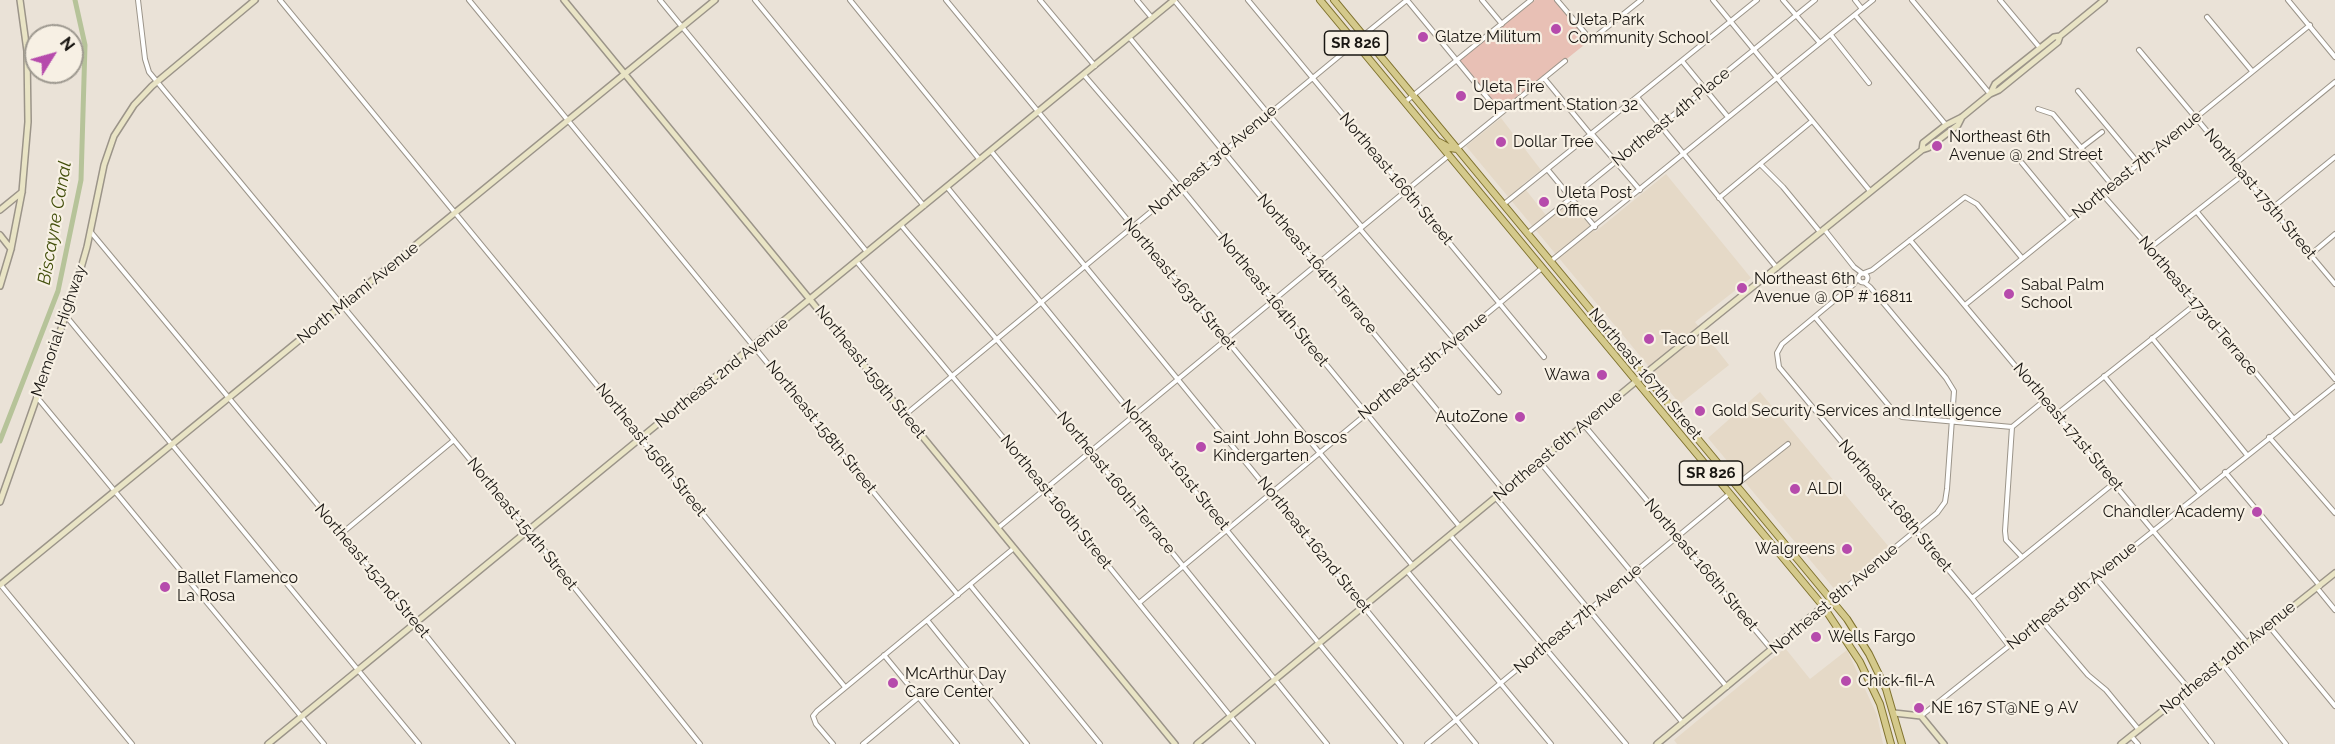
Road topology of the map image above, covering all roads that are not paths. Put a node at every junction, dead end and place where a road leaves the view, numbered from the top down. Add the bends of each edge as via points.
1 (20, 0) edge
2 (138, 0) edge
3 (255, 0) edge
4 (280, 0) edge
5 (469, 0) edge
6 (564, 0) edge
7 (660, 0) edge
8 (715, 0) edge
9 (755, 0) edge
10 (850, 0) edge
11 (946, 0) edge
12 (1040, 0) edge
13 (1137, 0) edge
14 (1174, 0) edge
15 (1248, 0) edge
16 (1320, 0) edge
17 (1334, 0) edge
18 (1407, 0) edge
19 (1482, 0) edge
20 (1531, 0) edge
21 (1557, 0) edge
22 (1641, 0) edge
23 (1713, 0) edge
24 (1757, 0) edge
25 (1783, 0) edge
26 (1815, 0) edge
27 (1855, 0) edge
28 (1873, 0) edge
29 (1912, 0) edge
30 (2001, 0) edge
31 (2289, 0) edge
32 (2100, 1) edge
33 (1634, 2) edge
34 (1862, 9) junction
35 (1796, 15) junction
36 (1855, 15) junction
37 (1152, 18) junction
38 (2207, 18) dead end
39 (1731, 22) junction
40 (1502, 24) junction
41 (2310, 25) junction
42 (1341, 26) junction
43 (682, 27) junction
44 (1831, 35) junction
45 (1364, 36) junction
46 (2060, 36) junction
47 (1129, 37) junction
48 (1355, 43) junction
49 (1820, 44) junction
50 (2040, 48) junction
51 (1375, 49) junction
52 (1754, 50) junction
53 (2139, 50) dead end
54 (2335, 57) edge
55 (1457, 60) junction
56 (1565, 61) dead end
57 (1682, 61) junction
58 (1095, 66) junction
59 (2252, 71) junction
60 (625, 74) junction
61 (1084, 75) junction
62 (1312, 77) junction
63 (1544, 78) junction
64 (1777, 78) junction
65 (157, 81) junction
66 (2335, 82) edge
67 (1869, 83) dead end
68 (1705, 89) junction
69 (2078, 91) dead end
70 (1990, 94) junction
71 (1414, 96) junction
72 (1637, 97) junction
73 (1405, 103) junction
74 (2037, 109) dead end
75 (1038, 113) junction
76 (1500, 113) junction
77 (1268, 114) junction
78 (1728, 117) junction
79 (1962, 117) junction
80 (2196, 118) junction
81 (569, 120) junction
82 (1812, 121) junction
83 (1946, 125) junction
84 (1661, 126) junction
85 (2102, 132) dead end
86 (1591, 134) junction
87 (1436, 140) junction
88 (2081, 148) junction
89 (1457, 149) junction
90 (1922, 150) junction
91 (992, 151) junction
92 (1224, 151) junction
93 (1683, 153) junction
94 (1448, 156) junction
95 (2335, 157) edge
96 (981, 160) junction
97 (1467, 160) junction
98 (1616, 162) junction
99 (2022, 163) dead end
100 (1760, 164) junction
101 (2139, 164) junction
102 (2235, 164) junction
103 (1548, 170) junction
104 (2244, 174) junction
105 (2112, 186) junction
106 (1180, 187) junction
107 (947, 188) junction
108 (1640, 190) junction
109 (1406, 191) junction
110 (22, 192) junction
111 (1870, 192) junction
112 (2102, 194) junction
113 (1571, 198) junction
114 (1719, 198) junction
115 (1503, 205) junction
116 (924, 206) junction
117 (2271, 209) junction
118 (0, 210) edge
119 (2197, 212) junction
120 (456, 213) junction
121 (2069, 220) junction
122 (901, 225) junction
123 (1132, 227) junction
124 (1595, 227) junction
125 (1361, 228) junction
126 (90, 231) junction
127 (1822, 231) junction
128 (1528, 233) junction
129 (2335, 234) edge
130 (0, 236) edge
131 (1911, 240) junction
132 (2150, 248) junction
133 (11, 249) junction
134 (868, 253) junction
135 (1531, 255) junction
136 (2310, 255) junction
137 (2022, 258) junction
138 (1551, 261) junction
139 (857, 262) junction
140 (1317, 264) junction
141 (1086, 265) junction
142 (1542, 268) junction
143 (1777, 268) junction
144 (1562, 274) junction
145 (1863, 278) junction
146 (2335, 284) edge
147 (0, 286) edge
148 (811, 300) junction
149 (1041, 301) junction
150 (1273, 301) junction
151 (2197, 302) junction
152 (1500, 304) junction
153 (343, 305) junction
154 (1965, 305) junction
155 (66, 316) junction
156 (1815, 317) junction
157 (996, 338) junction
158 (2152, 338) junction
159 (1225, 340) junction
160 (1455, 341) junction
161 (754, 346) junction
162 (1544, 357) dead end
163 (1645, 374) junction
164 (951, 375) junction
165 (2104, 376) junction
166 (1411, 377) junction
167 (1179, 379) junction
168 (2335, 379) edge
169 (1636, 381) junction
170 (2335, 386) edge
171 (1499, 392) dead end
172 (36, 396) junction
173 (230, 398) junction
174 (2045, 400) junction
175 (1365, 413) junction
176 (2057, 414) junction
177 (905, 415) junction
178 (1135, 416) junction
179 (2293, 418) junction
180 (1953, 421) junction
181 (1584, 425) junction
182 (2012, 427) junction
183 (2269, 437) junction
184 (642, 438) junction
185 (454, 440) junction
186 (173, 444) junction
187 (1788, 444) dead end
188 (1090, 451) junction
189 (1318, 452) junction
190 (2247, 455) junction
191 (1540, 462) junction
192 (2225, 472) junction
193 (1713, 475) junction
194 (2114, 483) junction
195 (1736, 484) junction
196 (1046, 489) junction
197 (1271, 491) junction
198 (1504, 491) junction
199 (2199, 492) junction
200 (114, 493) junction
201 (1729, 494) junction
202 (1745, 495) junction
203 (1496, 498) junction
204 (0, 502) edge
205 (2335, 513) edge
206 (1460, 527) junction
207 (998, 528) junction
208 (1227, 528) junction
209 (2154, 530) junction
210 (529, 531) junction
211 (1915, 532) junction
212 (341, 534) junction
213 (1450, 535) junction
214 (1678, 537) junction
215 (1014, 548) junction
216 (2021, 556) junction
217 (1184, 566) junction
218 (1410, 568) junction
219 (1634, 573) junction
220 (2335, 573) edge
221 (2095, 577) junction
222 (0, 584) edge
223 (970, 585) junction
224 (2318, 587) junction
225 (958, 595) junction
226 (1972, 598) junction
227 (1832, 599) junction
228 (1138, 603) junction
229 (1823, 606) junction
230 (1363, 607) junction
231 (2335, 610) edge
232 (1589, 611) junction
233 (927, 620) junction
234 (2042, 621) junction
235 (416, 624) junction
236 (2269, 626) junction
237 (2247, 643) junction
238 (1319, 644) junction
239 (2009, 646) junction
240 (1544, 648) junction
241 (1772, 651) junction
242 (884, 656) junction
243 (2222, 663) junction
244 (359, 670) junction
245 (1274, 681) junction
246 (1501, 684) junction
247 (845, 687) junction
248 (1727, 687) junction
249 (2189, 689) junction
250 (919, 697) junction
251 (2176, 699) junction
252 (1880, 704) junction
253 (2335, 706) edge
254 (1894, 713) junction
255 (1921, 716) junction
256 (302, 717) junction
257 (1230, 717) junction
258 (1456, 720) junction
259 (1683, 723) junction
260 (2139, 730) junction
261 (2131, 736) junction
262 (955, 743) edge
263 (132, 744) edge
264 (268, 744) edge
265 (324, 744) edge
266 (419, 744) edge
267 (513, 744) edge
268 (700, 744) edge
269 (832, 744) edge
270 (863, 744) edge
271 (1028, 744) edge
272 (1100, 744) edge
273 (1175, 744) edge
274 (1197, 744) edge
275 (1253, 744) edge
276 (1327, 744) edge
277 (1401, 744) edge
278 (1427, 744) edge
279 (1476, 744) edge
280 (1551, 744) edge
281 (1626, 744) edge
282 (1657, 744) edge
283 (1891, 744) edge
284 (1902, 744) edge
285 (1944, 744) edge
286 (2121, 744) edge
287 (2138, 744) edge
288 (2212, 744) edge
289 (2286, 744) edge

1 - 110 street via 27,51 28,122
2 - 65 street, Northeast 154th Street via 146,66
3 - 65 street, Memorial Highway
4 - 120 street, Northeast 156th Street
5 - 81 street, Northeast 158th Street
6 - 60 street, Northeast 159th Street
7 - 43 street
8 - 43 street, North Miami Avenue
9 - 116 street
10 - 96 street
11 - 75 street, Northeast 163rd Street
12 - 58 street
13 - 37 street
14 - 37 street, Northeast 2nd Avenue
14 - 77 street
15 - 62 street, Northeast 166th Street
16 - 42 main road, Northeast 167th Street / SR 826
17 - 45 main road, Northeast 167th Street / SR 826
18 - 45 street
18 - 55 street
19 - 40 street
20 - 40 street
21 - 33 street via 1590,40
22 - 33 street
23 - 39 street
24 - 39 street
25 - 35 street
26 - 35 street, Northeast 4th Place
27 - 34 street
28 - 34 street
29 - 70 street
30 - 50 street
31 - 41 street
32 - 46 street, Northeast 6th Avenue
34 - 36 street
35 - 49 street
35 - 52 street, Northeast 4th Place
36 - 44 street
36 - 83 street
37 - 47 street, Northeast 2nd Avenue
38 - 59 street
39 - 52 street
39 - 57 street
40 - 55 street
41 - 54 street
41 - 59 street, Northeast 7th Avenue
42 - 45 main road
42 - 48 main road, Northeast 167th Street / SR 826
43 - 60 street, North Miami Avenue
43 - 134 street
44 - 49 street
44 - 67 street
45 - 51 main road, Northeast 167th Street / SR 826
46 - 50 street, Northeast 6th Avenue
46 - 70 street, Northeast 6th Avenue via 2045,54
47 - 58 street, Northeast 2nd Avenue
47 - 92 street, Northeast 164th Terrace
48 - 51 main road
48 - 62 street, Northeast 3rd Avenue
48 - 73 main road, Northeast 167th Street / SR 826
49 - 64 street
50 - 70 street, Northeast 6th Avenue via 1995,84
51 - 71 main road, Northeast 167th Street / SR 826
52 - 64 street
52 - 68 street, Northeast 4th Place
53 - 80 street, Northeast 175th Street
55 - 71 street
55 - 76 street
56 - 63 street
57 - 68 street
57 - 72 street
58 - 61 street, Northeast 2nd Avenue
59 - 80 street, Northeast 7th Avenue
60 - 81 street, North Miami Avenue
60 - 148 street, Northeast 159th Street
61 - 75 street, Northeast 2nd Avenue
61 - 106 street, Northeast 164th Street
62 - 77 street, Northeast 3rd Avenue
62 - 109 street, Northeast 166th Street
63 - 76 street
63 - 86 street
64 - 78 street
64 - 82 street
65 - 126 street, Memorial Highway via 122,121 106,156
65 - 153 street, Northeast 154th Street
66 - 102 street
68 - 78 street
68 - 84 street, Northeast 4th Place
69 - 101 street
70 - 79 street, Northeast 6th Avenue
71 - 73 street
71 - 89 main road, Northeast 167th Street / SR 826
72 - 84 street
72 - 86 street
73 - 87 main road, Northeast 167th Street / SR 826
74 - 88 street via 2053,114
75 - 91 street, Northeast 2nd Avenue
75 - 123 street, Northeast 163rd Street
76 - 89 street
77 - 92 street, Northeast 3rd Avenue
77 - 125 street
78 - 93 street
79 - 83 street, Northeast 6th Avenue
79 - 90 street, Northeast 6th Avenue via 1958,125
80 - 101 street, Northeast 7th Avenue
80 - 102 street, Northeast 175th Street
81 - 120 street, North Miami Avenue
81 - 161 street, Northeast 158th Street
82 - 100 street
82 - 111 street
83 - 90 street, Northeast 6th Avenue via 1923,143
84 - 93 street
84 - 98 street, Northeast 4th Place
85 - 88 street
86 - 98 street
86 - 103 street
87 - 89 main road
87 - 94 main road, Northeast 167th Street / SR 826
88 - 105 street
89 - 97 main road, Northeast 167th Street / SR 826
90 - 111 street, Northeast 6th Avenue
91 - 96 street, Northeast 2nd Avenue
91 - 141 street, Northeast 162nd Street
92 - 106 street, Northeast 3rd Avenue
92 - 140 street, Northeast 164th Terrace
93 - 108 street
93 - 114 street
94 - 97 main road
94 - 109 street
94 - 135 main road, Northeast 167th Street / SR 826
95 - 117 street
96 - 107 street, Northeast 2nd Avenue
97 - 115 main road, Northeast 167th Street / SR 826
98 - 108 street
98 - 113 street, Northeast 4th Place
99 - 121 street
100 - 114 street
100 - 127 street
101 - 105 street, Northeast 7th Avenue
102 - 104 street, Northeast 175th Street
103 - 113 street
103 - 115 street
104 - 117 street, Northeast 175th Street
104 - 119 street
105 - 112 street, Northeast 7th Avenue
106 - 123 street, Northeast 3rd Avenue
106 - 150 street, Northeast 164th Street
107 - 116 street, Northeast 2nd Avenue
107 - 149 street, Northeast 161st Street
108 - 124 street
109 - 125 street
109 - 152 street, Northeast 166th Street
110 - 118 street
110 - 133 street
111 - 127 street, Northeast 6th Avenue
112 - 121 street, Northeast 7th Avenue
112 - 132 street, Northeast 173rd Terrace
113 - 124 street
113 - 128 street, Northeast 4th Place
114 - 143 street
115 - 128 main road, Northeast 167th Street / SR 826
116 - 122 street, Northeast 2nd Avenue
117 - 136 street, Northeast 175th Street
119 - 132 street
119 - 168 street
120 - 153 street, North Miami Avenue
120 - 184 street, Northeast 156th Street
121 - 137 street, Northeast 7th Avenue
122 - 134 street, Northeast 2nd Avenue
122 - 157 street, Northeast 160th Terrace
123 - 141 street, Northeast 3rd Avenue
123 - 159 street, Northeast 163rd Street
124 - 138 street
125 - 140 street
125 - 160 street
126 - 155 street, Memorial Highway
126 - 173 street, Northeast 152nd Street
127 - 143 street, Northeast 6th Avenue
127 - 145 street
128 - 138 main road, Northeast 167th Street / SR 826
129 - 136 street
130 - 133 street
131 - 137 street via 1967,197
131 - 145 street
131 - 154 street, Northeast 171st Street
132 - 151 street, Northeast 173rd Terrace
133 - 147 street
134 - 139 street, Northeast 2nd Avenue
135 - 138 main road
135 - 142 main road, Northeast 167th Street / SR 826
136 - 146 street, Northeast 175th Street
137 - 154 street, Northeast 7th Avenue
138 - 144 main road, Northeast 167th Street / SR 826
139 - 148 street, Northeast 2nd Avenue
139 - 164 street, Northeast 160th Street
140 - 150 street
140 - 166 street, Northeast 164th Terrace
141 - 149 street, Northeast 3rd Avenue
141 - 167 street, Northeast 162nd Street
142 - 144 main road
142 - 152 street, Northeast 5th Avenue
142 - 169 main road, Northeast 167th Street / SR 826
143 - 163 street, Northeast 6th Avenue
144 - 163 main road, Northeast 167th Street / SR 826
145 - 156 street
145 - 180 street, Northeast 8th Avenue via 1946,378 1954,391
148 - 161 street, Northeast 2nd Avenue
148 - 177 street, Northeast 159th Street
149 - 157 street, Northeast 3rd Avenue
149 - 178 street, Northeast 161st Street
150 - 159 street
150 - 175 street, Northeast 164th Street
151 - 158 street
151 - 179 street, Northeast 173rd Terrace
152 - 160 street, Northeast 5th Avenue
152 - 162 street, Northeast 166th Street
153 - 173 street, North Miami Avenue
153 - 185 street, Northeast 154th Street
154 - 174 street, Northeast 171st Street
155 - 172 street, Memorial Highway
155 - 186 street
156 - 180 street via 1895,412 1902,417
156 - 211 street, Northeast 168th Street via 1782,344 1777,353 1779,367
157 - 164 street, Northeast 3rd Avenue
157 - 188 street, Northeast 160th Terrace
158 - 165 street
158 - 190 street
159 - 167 street
159 - 189 street, Northeast 163rd Street
160 - 166 street, Northeast 5th Avenue
160 - 171 street
161 - 184 street, Northeast 2nd Avenue
161 - 225 street, Northeast 158th Street
163 - 169 street, Northeast 6th Avenue
163 - 195 main road, Northeast 167th Street / SR 826
164 - 177 street, Northeast 3rd Avenue
164 - 196 street, Northeast 160th Street
165 - 176 street
165 - 199 street
166 - 175 street, Northeast 5th Avenue
166 - 198 street, Northeast 164th Terrace
167 - 178 street
167 - 197 street, Northeast 162nd Street
169 - 181 street, Northeast 6th Avenue
169 - 193 main road, Northeast 167th Street / SR 826
170 - 179 street, Northeast 9th Avenue
172 - 200 street
172 - 204 street, Memorial Highway
173 - 186 street, North Miami Avenue
173 - 212 street, Northeast 152nd Street
174 - 176 street, Northeast 171st Street
174 - 182 street
175 - 189 street, Northeast 5th Avenue
175 - 206 street, Northeast 164th Street
176 - 194 street, Northeast 171st Street
177 - 207 street, Northeast 159th Street
178 - 188 street
178 - 208 street, Northeast 161st Street
179 - 183 street, Northeast 9th Avenue
180 - 182 street
180 - 211 street, Northeast 8th Avenue via 1945,502
181 - 191 street, Northeast 6th Avenue
181 - 214 street, Northeast 166th Street
182 - 216 street via 2005,531 2006,540
183 - 190 street, Northeast 9th Avenue
183 - 205 street
184 - 210 street, Northeast 2nd Avenue
184 - 247 street, Northeast 156th Street
185 - 210 street, Northeast 154th Street
185 - 212 street
186 - 200 street, North Miami Avenue
186 - 244 street
187 - 195 street
188 - 196 street
188 - 217 street, Northeast 160th Terrace
189 - 197 street, Northeast 5th Avenue
189 - 218 street, Northeast 163rd Street
190 - 192 street, Northeast 9th Avenue
191 - 198 street, Northeast 6th Avenue
191 - 219 street
192 - 199 street, Northeast 9th Avenue
192 - 224 street
193 - 195 main road via 1727,484
193 - 201 main road, Northeast 167th Street / SR 826
194 - 209 street, Northeast 171st Street
194 - 216 street
195 - 202 main road, Northeast 167th Street / SR 826
196 - 207 street
196 - 228 street, Northeast 160th Street
197 - 208 street, Northeast 5th Avenue
197 - 230 street, Northeast 162nd Street
198 - 203 street, Northeast 6th Avenue
199 - 209 street, Northeast 9th Avenue
200 - 222 street, North Miami Avenue
200 - 256 street
201 - 202 main road
201 - 214 street, Northeast 7th Avenue
201 - 229 main road, Northeast 167th Street / SR 826
202 - 227 main road, Northeast 167th Street / SR 826
203 - 206 street, Northeast 6th Avenue
203 - 232 street
206 - 213 street, Northeast 6th Avenue
207 - 215 street, Northeast 159th Street
208 - 217 street, Northeast 5th Avenue
208 - 238 street, Northeast 161st Street
209 - 221 street, Northeast 9th Avenue
209 - 237 street, Northeast 171st Street
210 - 235 street, Northeast 2nd Avenue
210 - 268 street, Northeast 154th Street
211 - 226 street, Northeast 168th Street
211 - 227 street, Northeast 8th Avenue
212 - 235 street, Northeast 152nd Street
213 - 218 street, Northeast 6th Avenue
213 - 240 street
214 - 219 street, Northeast 7th Avenue
214 - 241 street, Northeast 166th Street
215 - 223 street
215 - 273 street, Northeast 159th Street
216 - 226 street
217 - 228 street, Northeast 5th Avenue
217 - 245 street, Northeast 160th Terrace
218 - 230 street, Northeast 6th Avenue
218 - 246 street, Northeast 163rd Street
219 - 232 street, Northeast 7th Avenue
219 - 248 street
220 - 224 street, Northeast 10th Avenue
221 - 234 street, Northeast 9th Avenue
221 - 249 street
222 - 263 street
223 - 225 street
223 - 272 street
224 - 231 street
224 - 236 street, Northeast 10th Avenue
225 - 233 street
226 - 239 street, Northeast 168th Street
227 - 229 street, Northeast 8th Avenue
227 - 254 main road, Northeast 167th Street / SR 826 via 1869,654
228 - 257 street, Northeast 160th Street
229 - 241 street, Northeast 8th Avenue
229 - 252 main road, Northeast 167th Street / SR 826 via 1860,662
230 - 238 street, Northeast 6th Avenue
230 - 258 street, Northeast 162nd Street
232 - 240 street, Northeast 7th Avenue
232 - 259 street
233 - 242 street
233 - 271 street
234 - 239 street, Northeast 9th Avenue
234 - 260 street
235 - 244 street, Northeast 2nd Avenue
235 - 267 street, Northeast 152nd Street
236 - 237 street, Northeast 10th Avenue
236 - 253 street
237 - 243 street, Northeast 10th Avenue
238 - 245 street, Northeast 6th Avenue
238 - 277 street, Northeast 161st Street
239 - 255 street, Northeast 9th Avenue
240 - 246 street, Northeast 7th Avenue
240 - 281 street
241 - 248 street, Northeast 8th Avenue
242 - 247 street
242 - 250 street
243 - 249 street, Northeast 10th Avenue
243 - 289 street
244 - 256 street, Northeast 2nd Avenue
244 - 266 street
245 - 257 street, Northeast 6th Avenue
245 - 276 street, Northeast 160th Terrace
246 - 258 street, Northeast 7th Avenue
246 - 280 street, Northeast 163rd Street
247 - 269 street via 813,716
248 - 259 street, Northeast 8th Avenue
249 - 251 street, Northeast 10th Avenue
250 - 262 street
250 - 270 street
251 - 260 street, Northeast 10th Avenue
251 - 288 street
252 - 254 main road
252 - 283 main road, SR 826
254 - 255 street
254 - 284 main road, SR 826
255 - 285 street
256 - 264 street, Northeast 2nd Avenue
256 - 265 street
257 - 274 street, Northeast 6th Avenue
257 - 275 street, Northeast 160th Street
258 - 278 street, Northeast 7th Avenue
258 - 279 street, Northeast 162nd Street
259 - 282 street, Northeast 8th Avenue
260 - 261 street, Northeast 10th Avenue
261 - 286 street, Northeast 10th Avenue
261 - 287 street

